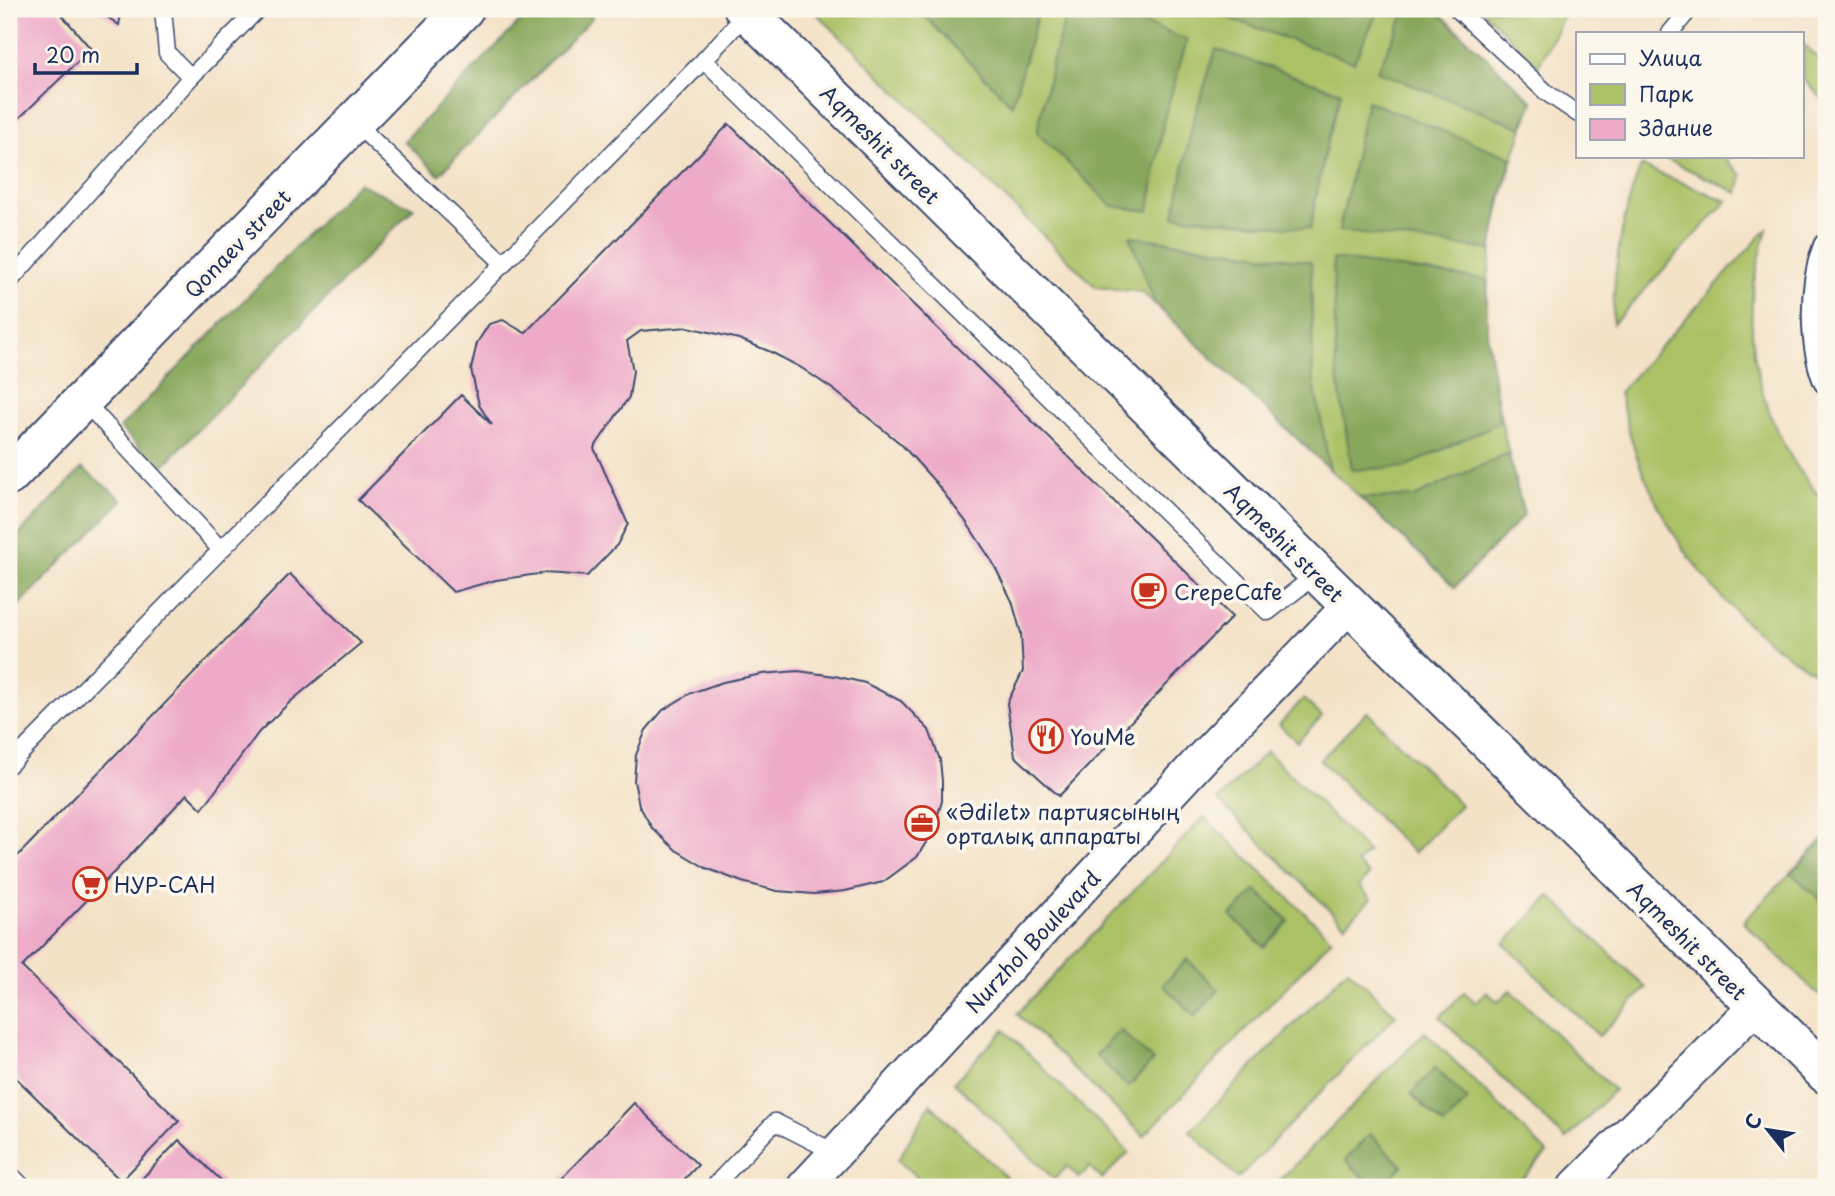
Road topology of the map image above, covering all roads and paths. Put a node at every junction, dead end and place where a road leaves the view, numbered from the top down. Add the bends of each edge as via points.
1 (163, 9) edge
2 (258, 9) edge
3 (464, 9) edge
4 (1457, 9) edge
5 (1690, 9) edge
6 (746, 10) edge
7 (1671, 32) edge
8 (704, 60) junction
9 (191, 77) junction
10 (1576, 113) edge
11 (354, 122) junction
12 (1826, 246) edge
13 (504, 264) junction
14 (9, 282) edge
15 (1826, 381) edge
16 (83, 400) junction
17 (9, 476) edge
18 (221, 550) junction
19 (1317, 573) junction
20 (1349, 606) junction
21 (9, 765) edge
22 (1756, 1006) junction
23 (1826, 1074) edge
24 (836, 1153) junction
25 (9, 1173) edge
26 (23, 1187) edge
27 (713, 1187) edge
28 (804, 1187) edge
29 (1575, 1187) edge

1 - 9 lane via 167,53
2 - 9 lane
3 - 11 main road, Qonaev street
4 - 10 lane via 1547,93
5 - 7 lane
6 - 8 lane
6 - 19 main road, Aqmeshit street
8 - 13 lane
8 - 19 lane via 1268,612
9 - 14 lane
11 - 13 lane
11 - 16 main road, Qonaev street
12 - 15 street via 1814,313
13 - 18 lane
16 - 17 main road, Qonaev street
16 - 18 lane
18 - 21 lane
19 - 20 main road, Aqmeshit street
20 - 22 main road, Aqmeshit street
20 - 24 street, Nurzhol Boulevard
22 - 23 main road, Aqmeshit street
22 - 29 street
24 - 27 lane via 775,1122
24 - 28 street, Nurzhol Boulevard
25 - 26 lane

